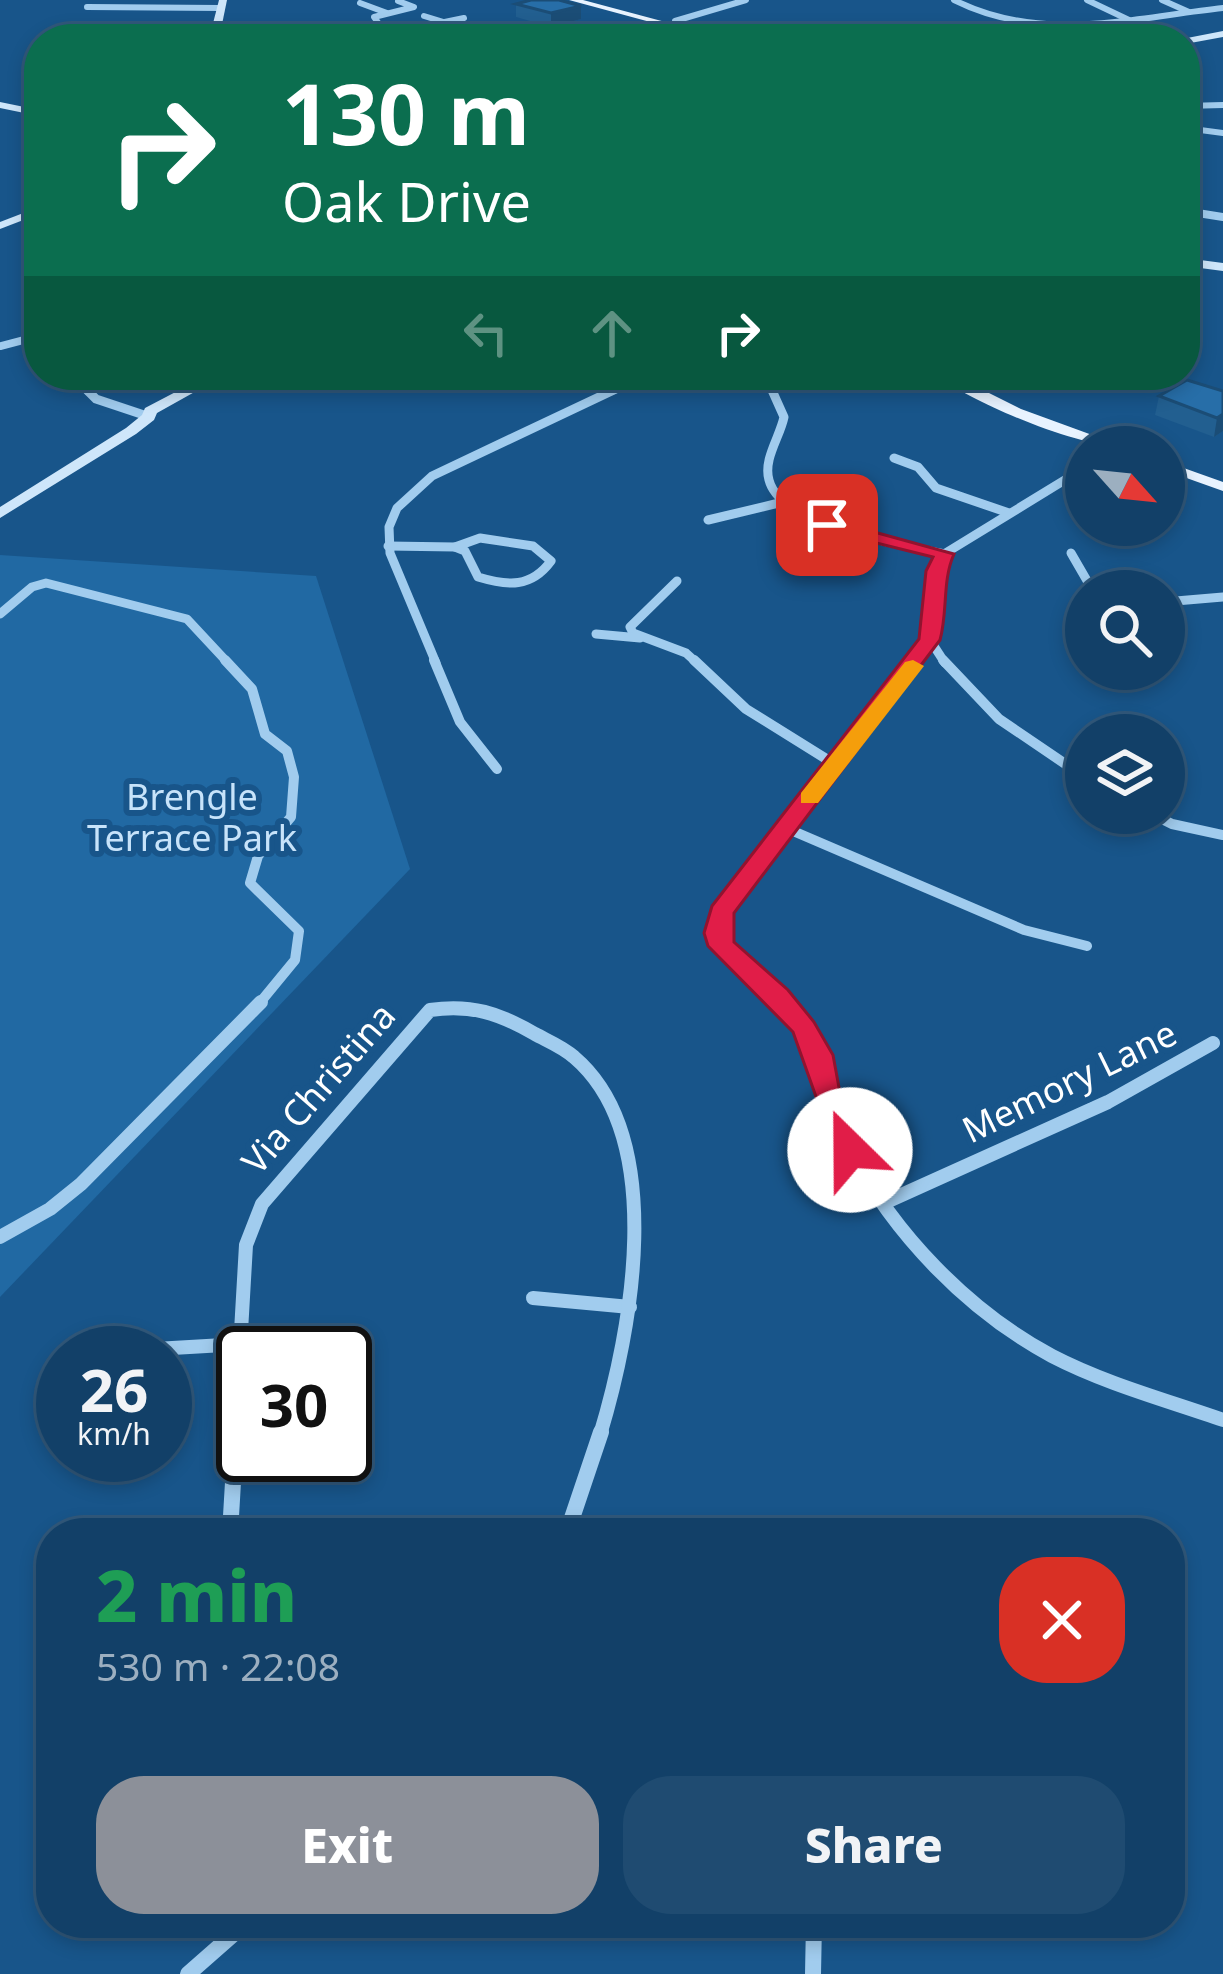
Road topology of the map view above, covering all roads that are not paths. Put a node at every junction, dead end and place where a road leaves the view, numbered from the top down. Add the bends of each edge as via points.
1 (573, 0) edge
2 (593, 0) edge
3 (746, 0) edge
4 (954, 0) edge
5 (1087, 0) edge
6 (1162, 0) edge
7 (398, 1) edge
8 (360, 3) dead end
9 (221, 4) edge
10 (87, 8) dead end
11 (1223, 8) edge
12 (1189, 12) junction
13 (388, 13) junction
14 (424, 16) dead end
15 (464, 18) dead end
16 (1131, 21) junction
17 (442, 22) junction
18 (670, 23) junction
19 (379, 24) edge
20 (433, 24) edge
21 (449, 24) edge
22 (674, 24) edge
23 (675, 24) edge
24 (1055, 24) edge
25 (1105, 24) edge
26 (87, 390) edge
27 (194, 390) edge
28 (613, 390) edge
29 (771, 390) edge
30 (973, 390) edge
31 (155, 414) junction
32 (1065, 429) edge
33 (894, 458) dead end
34 (1185, 473) edge
35 (1065, 479) edge
36 (1223, 487) edge
37 (783, 502) junction
38 (0, 513) edge
39 (1009, 513) junction
40 (709, 520) dead end
41 (388, 546) junction
42 (455, 547) junction
43 (1071, 553) dead end
44 (944, 554) junction
45 (1084, 570) edge
46 (676, 581) dead end
47 (1185, 598) edge
48 (1223, 598) edge
49 (0, 614) edge
50 (596, 634) dead end
51 (641, 638) junction
52 (930, 640) junction
53 (836, 765) junction
54 (1065, 766) edge
55 (497, 769) dead end
56 (1185, 827) edge
57 (786, 828) junction
58 (1223, 835) edge
59 (1087, 946) dead end
60 (1213, 1043) dead end
61 (886, 1202) junction
62 (0, 1237) edge
63 (533, 1298) dead end
64 (630, 1307) junction
65 (242, 1326) edge
66 (1223, 1420) edge
67 (233, 1482) edge
68 (231, 1518) edge
69 (572, 1518) edge
70 (229, 1938) edge
71 (814, 1938) edge
72 (188, 1974) edge
73 (813, 1974) edge

1 - 18 main road
2 - 18 main road
3 - 18 street
4 - 24 street via 991,16
5 - 16 street
6 - 12 street
7 - 13 street via 414,7
8 - 13 street
9 - 10 street
11 - 12 street
12 - 16 street
13 - 19 street via 374,17
14 - 17 street
15 - 17 street
16 - 25 street
17 - 20 street
17 - 21 street
18 - 22 main road
18 - 23 main road
26 - 31 street
27 - 31 main road
28 - 41 street via 432,476 401,498 386,524
29 - 37 street via 785,414 767,480
30 - 32 main road
31 - 38 main road
33 - 39 street via 918,467 936,488
34 - 36 main road
35 - 39 street
37 - 40 street
37 - 44 street via 827,525
39 - 44 street
41 - 42 street
41 - 55 street via 460,722
42 - 42 street via 478,577 505,586 544,573 550,561 533,546 502,538
43 - 45 street
44 - 52 street
46 - 51 street via 630,627
47 - 48 street
49 - 62 street via 46,584 187,619 251,689 265,734 291,754 298,805 289,827 256,858 250,883 299,932 295,960 280,983 81,1184
50 - 51 street
51 - 53 street via 686,653 746,709
52 - 53 street
52 - 54 street via 982,705
53 - 57 street
56 - 58 street
57 - 59 street via 1024,930
57 - 61 street via 721,912 717,933 805,1028 850,1150
60 - 61 street, Memory Lane via 1108,1102
61 - 66 street via 965,1296 1031,1344
63 - 64 street
64 - 65 street, Via Christina via 632,1211 620,1126 602,1091 576,1058 469,1003 430,1010 262,1204 246,1245
64 - 69 street, Via Christina via 616,1388
67 - 68 street, Via Christina
70 - 72 street
71 - 73 street

